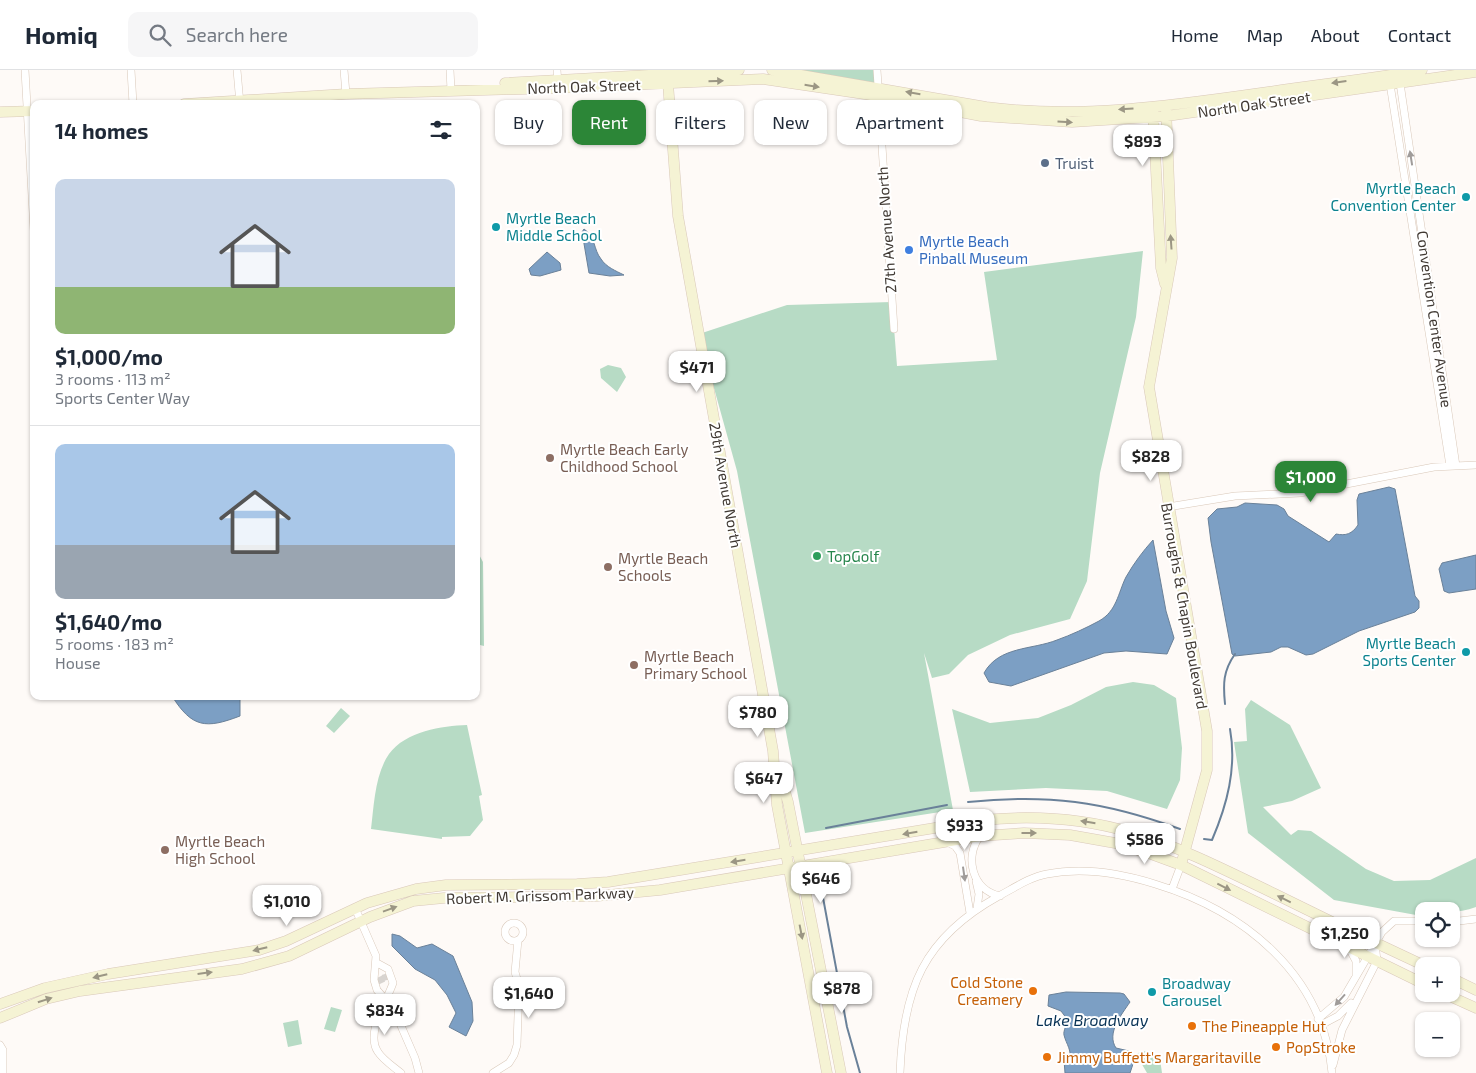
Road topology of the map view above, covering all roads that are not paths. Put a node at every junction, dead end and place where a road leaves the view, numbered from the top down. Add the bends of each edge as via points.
1 (25, 70) edge
2 (131, 70) edge
3 (238, 70) edge
4 (344, 70) edge
5 (450, 70) edge
6 (739, 70) edge
7 (772, 70) edge
8 (877, 70) edge
9 (1422, 70) edge
10 (1476, 72) edge
11 (764, 74) edge
12 (668, 75) edge
13 (557, 79) edge
14 (1395, 84) junction
15 (451, 90) junction
16 (877, 92) junction
17 (346, 94) junction
18 (133, 100) edge
19 (239, 100) edge
20 (266, 100) edge
21 (30, 104) edge
22 (30, 111) edge
23 (1167, 111) junction
24 (0, 112) edge
25 (1153, 112) junction
26 (1166, 290) junction
27 (894, 329) dead end
28 (1476, 465) edge
29 (1453, 466) junction
30 (1168, 506) junction
31 (773, 751) junction
32 (980, 836) junction
33 (947, 842) junction
34 (1185, 851) junction
35 (798, 852) junction
36 (786, 854) junction
37 (1181, 865) junction
38 (800, 866) junction
39 (788, 867) junction
40 (976, 879) junction
41 (1172, 889) junction
42 (1000, 896) junction
43 (356, 908) junction
44 (977, 908) junction
45 (970, 913) junction
46 (1476, 919) edge
47 (1415, 921) edge
48 (361, 922) junction
49 (1460, 923) edge
50 (518, 940) dead end
51 (1375, 943) junction
52 (1347, 947) junction
53 (1368, 956) junction
54 (1377, 961) junction
55 (1415, 961) edge
56 (381, 971) junction
57 (1356, 976) junction
58 (1415, 980) edge
59 (1460, 982) edge
60 (390, 990) junction
61 (1363, 990) junction
62 (1476, 990) edge
63 (382, 996) junction
64 (1460, 1001) edge
65 (0, 1004) edge
66 (384, 1007) junction
67 (1476, 1008) edge
68 (0, 1018) edge
69 (1320, 1022) junction
70 (0, 1045) edge
71 (3, 1073) edge
72 (401, 1073) edge
73 (419, 1073) edge
74 (493, 1073) edge
75 (827, 1073) edge
76 (841, 1073) edge
77 (900, 1073) edge
78 (1332, 1073) edge

1 - 21 street
2 - 18 street
3 - 19 street
4 - 17 street
5 - 15 street
6 - 12 main road, North Oak Street
7 - 16 main road, North Oak Street
8 - 16 street, 27th Avenue North
9 -> 23 main road, North Oak Street
10 - 14 main road, North Oak Street
12 -> 11 main road, North Oak Street
11 -> 16 main road, North Oak Street
12 - 13 main road, North Oak Street
12 - 31 main road, 29th Avenue North via 678,216
13 - 15 main road, North Oak Street
14 - 23 main road, North Oak Street
14 - 29 street, Convention Center Avenue
15 - 17 main road, North Oak Street
16 - 25 main road, North Oak Street via 981,116 1072,122
16 - 27 street, 27th Avenue North
17 - 20 main road, North Oak Street
22 - 24 main road
23 - 25 main road, North Oak Street
26 -> 23 main road, Burroughs & Chapin Boulevard via 1172,258
25 - 26 main road, Burroughs & Chapin Boulevard
26 - 30 main road, Burroughs & Chapin Boulevard via 1149,386
28 - 29 street
29 - 30 street via 1300,494 1235,496
30 - 34 main road, Burroughs & Chapin Boulevard via 1207,731 1207,770
31 - 35 main road, 29th Avenue North
31 - 36 main road, 29th Avenue North via 777,806
32 - 33 main road, Robert M. Grissom Parkway
32 -> 37 main road, Robert M. Grissom Parkway via 1024,833 1088,838 1130,847
32 - 40 street via 971,854
33 - 38 main road, Robert M. Grissom Parkway
33 -> 45 street via 960,853
34 -> 35 main road, Robert M. Grissom Parkway via 1116,827 1064,818 1030,817 983,820
34 - 37 main road, Burroughs & Chapin Boulevard
51 -> 34 main road, Robert M. Grissom Parkway
35 - 36 main road, Robert M. Grissom Parkway
35 - 38 main road, 29th Avenue North
36 - 39 main road, 29th Avenue North
36 -> 43 main road, Robert M. Grissom Parkway via 608,882 446,885 416,890
37 - 41 street, Burroughs & Chapin Boulevard
37 -> 52 main road, Robert M. Grissom Parkway
38 - 39 main road, Robert M. Grissom Parkway
38 - 76 main road, 29th Avenue North
48 -> 39 main road, Robert M. Grissom Parkway via 413,901 597,896 660,890
39 -> 75 main road, 29th Avenue North
40 - 42 street via 990,894
40 - 44 street
41 - 42 street via 1112,873 1061,872 1029,880
41 - 69 street via 1219,909 1260,938 1295,976
42 - 44 street
43 - 48 street
43 -> 65 main road, Robert M. Grissom Parkway via 260,950 108,974 44,988
44 - 45 street
45 - 77 street via 940,942 918,975 902,1028
46 - 49 street
47 - 51 street via 1394,922
48 - 56 street
68 -> 48 main road, Robert M. Grissom Parkway via 46,999 80,990 242,968 288,956
50 - 74 street via 515,972 519,986 517,1045 509,1063
51 - 53 street
51 - 54 street
51 - 55 main road, Robert M. Grissom Parkway
52 - 53 main road, Robert M. Grissom Parkway
52 - 57 street via 1356,961
53 - 54 main road, Robert M. Grissom Parkway
53 - 57 street
54 - 58 main road, Robert M. Grissom Parkway
54 - 61 street
56 - 60 street
56 - 60 street via 390,972 393,983
56 - 63 street
56 - 63 street via 374,971
57 -> 69 street via 1344,998
59 - 62 main road
60 - 63 street
61 - 69 street via 1345,1010
61 - 78 street via 1342,1030
63 - 66 street
64 - 67 main road
66 - 72 street via 378,1018 373,1043 378,1053
66 - 73 street via 395,1012
69 - 78 street
70 - 71 street

